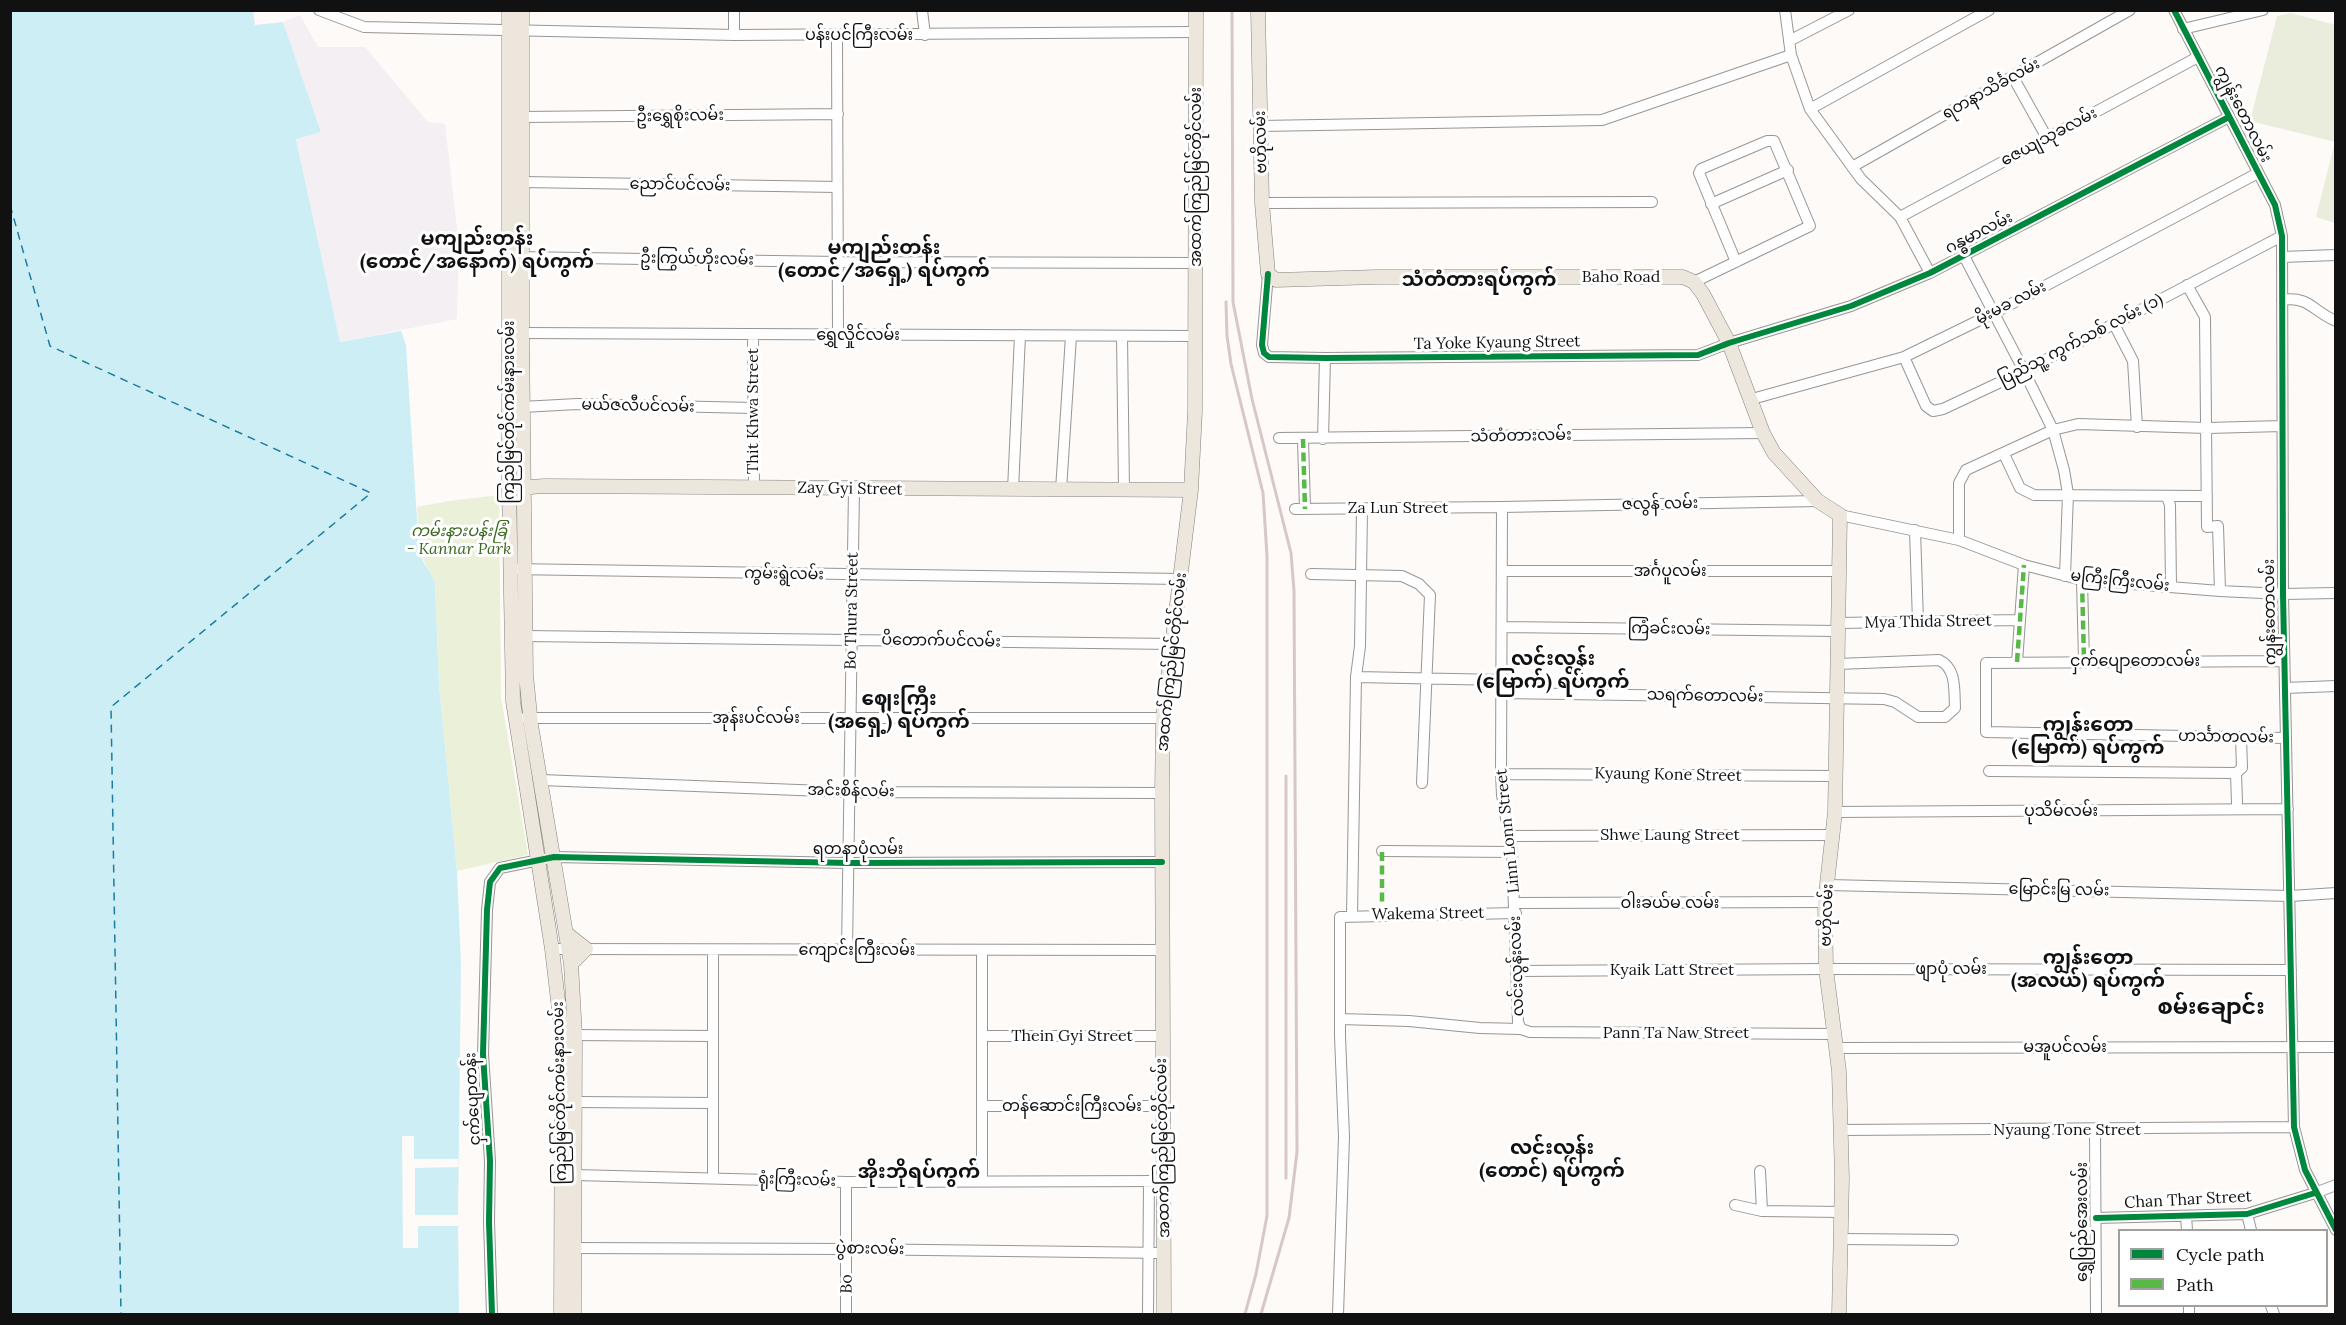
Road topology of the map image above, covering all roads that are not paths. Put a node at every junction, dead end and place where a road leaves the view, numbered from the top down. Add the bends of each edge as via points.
1 (319, 10) edge
2 (509, 10) edge
3 (522, 10) edge
4 (734, 10) edge
5 (922, 10) edge
6 (1196, 10) edge
7 (1258, 10) edge
8 (1785, 10) edge
9 (1849, 10) edge
10 (1989, 10) edge
11 (2130, 10) edge
12 (2174, 10) edge
13 (2263, 10) edge
14 (515, 29) junction
15 (2183, 29) junction
16 (1196, 32) junction
17 (925, 34) junction
18 (734, 35) junction
19 (837, 35) junction
20 (1789, 41) junction
21 (1791, 55) junction
22 (2198, 57) junction
23 (2013, 77) junction
24 (1810, 109) junction
25 (838, 114) junction
26 (522, 117) junction
27 (2229, 117) junction
28 (1261, 126) junction
29 (515, 134) junction
30 (2047, 138) junction
31 (1852, 167) junction
32 (1788, 170) junction
33 (2258, 173) junction
34 (522, 183) junction
35 (837, 187) junction
36 (1652, 202) dead end
37 (1262, 203) junction
38 (1711, 204) junction
39 (1900, 217) junction
40 (2282, 236) junction
41 (2336, 255) edge
42 (1964, 256) junction
43 (515, 257) junction
44 (2282, 257) junction
45 (838, 262) junction
46 (1736, 262) junction
47 (1196, 263) junction
48 (1930, 273) junction
49 (1268, 274) junction
50 (1694, 282) junction
51 (2187, 285) junction
52 (2282, 300) junction
53 (1994, 313) junction
54 (2336, 321) edge
55 (2114, 324) junction
56 (522, 333) junction
57 (753, 334) junction
58 (838, 335) junction
59 (1020, 335) junction
60 (1071, 336) junction
61 (1122, 336) junction
62 (1195, 336) junction
63 (1729, 343) junction
64 (1904, 357) junction
65 (1325, 358) junction
66 (2024, 370) junction
67 (1752, 399) junction
68 (522, 407) junction
69 (753, 408) junction
70 (2282, 426) junction
71 (2137, 427) junction
72 (2206, 428) junction
73 (2053, 430) junction
74 (1763, 433) junction
75 (1279, 438) dead end
76 (1303, 439) junction
77 (1323, 439) junction
78 (2004, 454) junction
79 (524, 462) junction
80 (546, 486) junction
81 (509, 488) junction
82 (525, 488) junction
83 (754, 488) junction
84 (854, 489) junction
85 (1013, 490) junction
86 (1061, 490) junction
87 (1124, 490) junction
88 (1191, 490) junction
89 (2068, 494) junction
90 (2207, 496) junction
91 (2167, 497) junction
92 (1818, 501) junction
93 (525, 502) junction
94 (1502, 507) junction
95 (1362, 509) junction
96 (1840, 515) junction
97 (1915, 530) junction
98 (1959, 540) junction
99 (2024, 565) junction
100 (510, 568) junction
101 (529, 568) junction
102 (1838, 571) junction
103 (1502, 572) junction
104 (1311, 574) dead end
105 (853, 575) junction
106 (1361, 575) junction
107 (2065, 576) junction
108 (1181, 579) junction
109 (2082, 580) junction
110 (2171, 587) junction
111 (2220, 591) junction
112 (2336, 593) edge
113 (2283, 594) junction
114 (2019, 620) junction
115 (1918, 622) junction
116 (1502, 627) junction
117 (1837, 627) junction
118 (527, 636) junction
119 (852, 640) junction
120 (1173, 644) junction
121 (2084, 661) junction
122 (2284, 661) junction
123 (2018, 662) junction
124 (1838, 664) junction
125 (1356, 677) junction
126 (1426, 678) junction
127 (1502, 680) junction
128 (2336, 686) edge
129 (2285, 688) junction
130 (1502, 693) junction
131 (1837, 697) junction
132 (523, 718) junction
133 (850, 718) junction
134 (1163, 718) junction
135 (1987, 734) joint
136 (2241, 738) junction
137 (2285, 738) junction
138 (1989, 771) dead end
139 (2236, 773) junction
140 (1502, 774) junction
141 (1835, 776) junction
142 (541, 780) junction
143 (1422, 783) dead end
144 (849, 792) junction
145 (1162, 794) junction
146 (2236, 803) dead end
147 (2288, 809) junction
148 (1835, 812) junction
149 (1832, 835) junction
150 (1509, 836) junction
151 (1382, 851) dead end
152 (1512, 852) junction
153 (554, 857) junction
154 (539, 862) junction
155 (1162, 862) junction
156 (848, 863) junction
157 (1828, 885) junction
158 (2336, 893) edge
159 (2290, 896) junction
160 (1825, 902) junction
161 (1516, 908) junction
162 (1346, 916) junction
163 (567, 934) junction
164 (569, 949) junction
165 (585, 949) junction
166 (552, 950) junction
167 (713, 950) junction
168 (847, 950) junction
169 (1162, 950) junction
170 (982, 951) junction
171 (571, 964) junction
172 (1826, 969) junction
173 (2291, 970) junction
174 (1518, 971) junction
175 (1340, 1019) junction
176 (1521, 1029) junction
177 (1832, 1034) junction
178 (568, 1035) junction
179 (713, 1036) junction
180 (982, 1036) junction
181 (1162, 1036) junction
182 (2293, 1046) junction
183 (2336, 1047) edge
184 (1836, 1048) junction
185 (575, 1102) junction
186 (713, 1103) junction
187 (982, 1106) junction
188 (1162, 1106) junction
189 (2294, 1127) junction
190 (1840, 1130) junction
191 (2095, 1130) junction
192 (1760, 1172) dead end
193 (575, 1175) junction
194 (713, 1177) junction
195 (982, 1181) junction
196 (1156, 1181) junction
197 (846, 1182) junction
198 (2336, 1185) edge
199 (2315, 1193) junction
200 (1735, 1205) dead end
201 (1762, 1211) junction
202 (1842, 1212) junction
203 (2247, 1214) junction
204 (2186, 1216) junction
205 (2096, 1218) junction
206 (2187, 1229) edge
207 (2251, 1229) edge
208 (2336, 1230) edge
209 (1841, 1239) junction
210 (1953, 1240) dead end
211 (569, 1248) junction
212 (847, 1248) junction
213 (1149, 1252) junction
214 (1165, 1253) junction
215 (492, 1314) edge
216 (561, 1314) edge
217 (574, 1314) edge
218 (846, 1314) edge
219 (1148, 1314) edge
220 (1164, 1314) edge
221 (1338, 1314) edge
222 (1839, 1314) edge
223 (2096, 1314) edge

1 - 14 street, ပန်းပင်ကြီးလမ်း via 364,27
2 - 14 main road, ကြည်မြင်တိုင်ကမ်းနားလမ်း
3 - 14 main road, ကြည်မြင်တိုင်ကမ်းနားလမ်း
4 - 18 street
5 - 17 street
6 - 16 main road, အထက်ကြည်မြင်တိုင်လမ်း
7 - 28 main road, ဗဟိုလမ်း
8 - 20 street
9 - 20 street
10 - 24 street
11 - 23 street, ရတနာသိင်္ခလမ်း
12 - 15 street, ကျွန်းတောလမ်း
13 - 15 street
14 - 18 street, ပန်းပင်ကြီးလမ်း
14 - 26 main road
14 - 29 main road, ကြည်မြင်တိုင်ကမ်းနားလမ်း
15 - 22 street, ကျွန်းတောလမ်း
16 - 17 street, ပန်းပင်ကြီးလမ်း
16 - 47 main road, အထက်ကြည်မြင်တိုင်လမ်း
17 - 19 street, ပန်းပင်ကြီးလမ်း
18 - 19 street, ပန်းပင်ကြီးလမ်း
19 - 25 street
20 - 21 street
21 - 24 street
21 - 28 street via 1602,120
22 - 27 street, ကျွန်းတောလမ်း
22 - 30 street, ဇေယျသုခလမ်း
23 - 30 street
23 - 31 street, ရတနာသိင်္ခလမ်း
24 - 31 street
25 - 26 street, ဦးရွှေစိုးလမ်း
25 - 35 street
26 - 29 main road
27 - 33 street, ကျွန်းတောလမ်း
27 - 42 street, ဂန္ဓမာလမ်း
28 - 37 main road, ဗဟိုလမ်း
29 - 34 main road
29 - 43 main road, ကြည်မြင်တိုင်ကမ်းနားလမ်း
30 - 39 street, ဇေယျသုခလမ်း
31 - 39 street
32 - 38 street
32 - 38 street via 1774,141 1701,169 1700,177
32 - 46 street via 1810,226
33 - 40 street, ကျွန်းတောလမ်း via 2275,205
33 - 53 street, မိုးမခ လမ်း
34 - 35 street, ညောင်ပင်လမ်း
34 - 43 main road
35 - 45 street
36 - 37 street
37 - 49 main road, ဗဟိုလမ်း
38 - 46 street
39 - 48 street
40 - 44 street, ကျွန်းတောလမ်း
40 - 51 street, ပြည်သူ့ ကွက်သစ် လမ်း (၁)
41 - 44 street
42 - 48 street, ဂန္ဓမာလမ်း
42 - 53 street
43 - 45 street, ဦးကြွယ်ဟိုးလမ်း
43 - 56 main road, ကြည်မြင်တိုင်ကမ်းနားလမ်း
43 - 81 main road, ကြည်မြင်တိုင်ကမ်းနားလမ်း
44 - 52 street, ကျွန်းတောလမ်း
45 - 47 street, ဦးကြွယ်ဟိုးလမ်း
45 - 58 street
46 - 50 street
47 - 62 main road, အထက်ကြည်မြင်တိုင်လမ်း
48 - 63 street, ဂန္ဓမာလမ်း via 1851,306
49 - 50 main road, Baho Road via 1276,280 1683,277
49 - 65 street, Ta Yoke Kyaung Street via 1264,353 1269,357
50 - 63 main road
51 - 55 street, ပြည်သူ့ ကွက်သစ် လမ်း (၁)
51 - 72 street via 2205,317
52 - 54 street via 2296,298 2308,302 2323,316
52 - 70 street, ကျွန်းတောလမ်း
53 - 64 street, မိုးမခ လမ်း
53 - 66 street
55 - 66 street, ပြည်သူ့ ကွက်သစ် လမ်း (၁)
55 - 71 street via 2133,361
56 - 57 street, ရွှေလှိုင်လမ်း
56 - 68 main road, ကြည်မြင်တိုင်ကမ်းနားလမ်း
57 - 58 street, ရွှေလှိုင်လမ်း
57 - 69 street, Thit Khwa Street
58 - 59 street, ရွှေလှိုင်လမ်း
59 - 60 street, ရွှေလှိုင်လမ်း
59 - 85 street
60 - 61 street, ရွှေလှိုင်လမ်း
60 - 86 street
61 - 62 street, ရွှေလှိုင်လမ်း
61 - 87 street
62 - 88 main road, အထက်ကြည်မြင်တိုင်လမ်း
63 - 65 street, Ta Yoke Kyaung Street via 1698,355
63 - 67 main road
64 - 66 street, ပြည်သူ့ ကွက်သစ် လမ်း (၁) via 1926,406 1933,411
64 - 67 street, မိုးမခ လမ်း
65 - 77 street
66 - 73 street
67 - 74 main road
68 - 69 street, မယ်ဇလီပင်လမ်း via 577,404
68 - 79 main road, ကြည်မြင်တိုင်ကမ်းနားလမ်း
69 - 83 street, Thit Khwa Street
70 - 72 street
70 - 113 street, ကျွန်းတောလမ်း
71 - 72 street
71 - 73 street via 2078,424
72 - 90 street
73 - 78 street
73 - 89 street
74 - 77 street, သံတံတားလမ်း
74 - 92 main road via 1774,453
75 - 76 street, သံတံတားလမ်း
76 - 77 street, သံတံတားလမ်း
76 - 95 street, Za Lun Street via 1300,509
78 - 89 street via 2020,488 2034,495
78 - 98 street via 1966,470 1961,476
79 - 80 main road via 534,479
79 - 82 main road, ကြည်မြင်တိုင်ကမ်းနားလမ်း
80 - 82 main road, Zay Gyi Street
80 - 83 main road, Zay Gyi Street
80 - 93 main road
81 - 82 main road, Zay Gyi Street
81 - 100 main road, ကြည်မြင်တိုင်ကမ်းနားလမ်း
82 - 93 main road, ကြည်မြင်တိုင်ကမ်းနားလမ်း
83 - 84 main road, Zay Gyi Street
84 - 85 main road, Zay Gyi Street
84 - 105 street, Bo Thura Street
85 - 86 main road, Zay Gyi Street
86 - 87 main road, Zay Gyi Street
87 - 88 main road, Zay Gyi Street
88 - 108 main road, အထက်ကြည်မြင်တိုင်လမ်း
89 - 91 street
89 - 107 street
90 - 91 street
90 - 111 street via 2207,527 2218,526
91 - 110 street
92 - 94 street, ဇလွန် လမ်း
92 - 96 main road
93 - 101 main road, ကြည်မြင်တိုင်ကမ်းနားလမ်း
94 - 95 street, Za Lun Street
94 - 103 street, Linn Lonn Street
95 - 106 street
96 - 97 street, မကြီးကြီးလမ်း
96 - 102 main road, ဗဟိုလမ်း
97 - 98 street, မကြီးကြီးလမ်း
97 - 115 street
98 - 99 street, မကြီးကြီးလမ်း
99 - 107 street, မကြီးကြီးလမ်း
99 - 114 street
100 - 101 street, ကွမ်းရွဲလမ်း
100 - 132 main road, ကြည်မြင်တိုင်ကမ်းနားလမ်း via 513,701
101 - 105 street, ကွမ်းရွဲလမ်း
101 - 118 main road, ကြည်မြင်တိုင်ကမ်းနားလမ်း
102 - 103 street, အင်္ဂပူလမ်း
102 - 117 main road, ဗဟိုလမ်း
103 - 116 street, Linn Lonn Street
104 - 106 street
105 - 108 street, ကွမ်းရွဲလမ်း
105 - 119 street, Bo Thura Street
106 - 125 street
106 - 126 street via 1402,576 1430,595
107 - 109 street, မကြီးကြီးလမ်း
108 - 120 main road, အထက်ကြည်မြင်တိုင်လမ်း
109 - 110 street, မကြီးကြီးလမ်း
109 - 121 street
110 - 111 street, မကြီးကြီးလမ်း
111 - 113 street, မကြီးကြီးလမ်း
112 - 113 street, မကြီးကြီးလမ်း
113 - 122 street, ကျွန်းတောလမ်း
114 - 115 street, Mya Thida Street
114 - 123 street
115 - 117 street, Mya Thida Street
116 - 117 street, ကြံခင်းလမ်း
116 - 127 street, Linn Lonn Street
117 - 124 main road, ဗဟိုလမ်း
118 - 119 street, ပိတောက်ပင်လမ်း
118 - 132 main road, ကြည်မြင်တိုင်ကမ်းနားလမ်း
119 - 120 street, ပိတောက်ပင်လမ်း
119 - 133 street, Bo Thura Street
120 - 134 main road, အထက်ကြည်မြင်တိုင်လမ်း
121 - 122 street, ငှက်ပျောတောလမ်း
121 - 123 street, ငှက်ပျောတောလမ်း
122 - 129 street, ကျွန်းတောလမ်း
123 - 135 street, ငှက်ပျောတောလမ်း via 1986,663
124 - 131 main road, ဗဟိုလမ်း
124 - 131 street, သရက်တောလမ်း via 1939,660 1953,674 1954,708 1945,717 1918,717 1884,699
125 - 126 street
125 - 162 street
126 - 127 street
126 - 143 street
127 - 130 street, Linn Lonn Street
128 - 129 street
129 - 137 street, ကျွန်းတောလမ်း
130 - 131 street, သရက်တောလမ်း
130 - 140 street, Linn Lonn Street
131 - 141 main road, ဗဟိုလမ်း
132 - 133 street, အုန်းပင်လမ်း
132 - 142 main road, ကြည်မြင်တိုင်ကမ်းနားလမ်း
132 - 154 main road, ကြည်မြင်တိုင်ကမ်းနားလမ်း
133 - 134 street, အုန်းပင်လမ်း
133 - 144 street, Bo Thura Street
134 - 145 main road, အထက်ကြည်မြင်တိုင်လမ်း
135 - 136 street, ဟင်္သာတလမ်း
136 - 137 street, ဟင်္သာတလမ်း
136 - 139 street via 2242,768
137 - 147 street, ကျွန်းတောလမ်း
138 - 139 street
139 - 146 street
140 - 141 street, Kyaung Kone Street
140 - 150 street, Linn Lonn Street
141 - 148 main road, ဗဟိုလမ်း
142 - 144 street, အင်းစိန်လမ်း
142 - 153 main road, ကြည်မြင်တိုင်ကမ်းနားလမ်း
144 - 145 street, အင်းစိန်လမ်း
144 - 156 street, Bo Thura Street
145 - 155 main road, အထက်ကြည်မြင်တိုင်လမ်း
147 - 148 street, ပုသိမ်လမ်း
147 - 159 street, ကျွန်းတောလမ်း
148 - 149 main road, ဗဟိုလမ်း
149 - 150 street, Shwe Laung Street
149 - 157 main road, ဗဟိုလမ်း
150 - 152 street, Linn Lonn Street
151 - 152 street
152 - 161 street, Linn Lonn Street
153 - 154 street, ငှက်ပျောတန်း
153 - 156 street, ရတနာပုံလမ်း
153 - 163 main road, ကြည်မြင်တိုင်ကမ်းနားလမ်း
154 - 166 main road, ကြည်မြင်တိုင်ကမ်းနားလမ်း
154 - 215 street, ငှက်ပျောတန်း via 500,868 489,891 483,1054 490,1161
155 - 156 street, ရတနာပုံလမ်း
155 - 169 main road, အထက်ကြည်မြင်တိုင်လမ်း
156 - 168 street, Bo Thura Street
157 - 159 street, မြောင်းမြ လမ်း
157 - 160 main road, ဗဟိုလမ်း
158 - 159 street, မြောင်းမြ လမ်း
159 - 173 street, ကျွန်းတောလမ်း
160 - 161 street, ဝါးခယ်မ လမ်း
160 - 172 main road, ဗဟိုလမ်း
161 - 162 street, Wakema Street
161 - 174 street, လင်းလွန်းလမ်း
162 - 175 street
163 - 164 main road, ကြည်မြင်တိုင်ကမ်းနားလမ်း
163 - 165 main road
164 - 165 street, ကျောင်းကြီးလမ်း
164 - 166 street, ကျောင်းကြီးလမ်း
164 - 171 main road, ကြည်မြင်တိုင်ကမ်းနားလမ်း
165 - 167 street, ကျောင်းကြီးလမ်း
165 - 171 main road
166 - 178 main road, ကြည်မြင်တိုင်ကမ်းနားလမ်း
167 - 168 street, ကျောင်းကြီးလမ်း
167 - 179 street
168 - 170 street, ကျောင်းကြီးလမ်း
169 - 170 street, ကျောင်းကြီးလမ်း
169 - 181 main road, အထက်ကြည်မြင်တိုင်လမ်း
170 - 180 street
171 - 178 main road, ကြည်မြင်တိုင်ကမ်းနားလမ်း
172 - 173 street, ဖျာပုံ လမ်း
172 - 174 street, Kyaik Latt Street
172 - 177 main road, ဗဟိုလမ်း
173 - 182 street, ကျွန်းတောလမ်း
174 - 176 street, လင်းလွန်းလမ်း
175 - 176 street, Pann Ta Naw Street
175 - 221 street via 1344,1137
176 - 177 street, Pann Ta Naw Street
177 - 184 main road, ဗဟိုလမ်း
178 - 179 street
178 - 185 main road
178 - 211 main road, ကြည်မြင်တိုင်ကမ်းနားလမ်း
179 - 186 street
180 - 181 street, Thein Gyi Street
180 - 187 street
181 - 188 main road, အထက်ကြည်မြင်တိုင်လမ်း
182 - 183 street, မအူပင်လမ်း
182 - 184 street, မအူပင်လမ်း
182 - 189 street, ကျွန်းတောလမ်း
184 - 190 main road, ဗဟိုလမ်း
185 - 186 street
185 - 193 main road
186 - 194 street
187 - 188 street, တန်ဆောင်းကြီးလမ်း
187 - 195 street
188 - 196 main road, အထက်ကြည်မြင်တိုင်လမ်း
189 - 191 street, Nyaung Tone Street
189 - 199 street, ကျွန်းတောလမ်း
190 - 191 street, Nyaung Tone Street
190 - 202 main road, ဗဟိုလမ်း
191 - 205 street, ရွှေပြည်အေးလမ်း
192 - 201 street
193 - 194 street, ရုံးကြီးလမ်း
193 - 211 main road
194 - 197 street, ရုံးကြီးလမ်း
195 - 196 street, ရုံးကြီးလမ်း
195 - 197 street, ရုံးကြီးလမ်း
196 - 213 street
196 - 214 main road, အထက်ကြည်မြင်တိုင်လမ်း
197 - 212 street, Bo
198 - 199 street, Chan Thar Street
199 - 203 street, Chan Thar Street
199 - 208 street, ကျွန်းတောလမ်း
200 - 201 street
201 - 202 street
202 - 209 main road, ဗဟိုလမ်း
203 - 204 street, Chan Thar Street
203 - 207 street
204 - 205 street, Chan Thar Street
204 - 206 street
205 - 223 street, ရွှေပြည်အေးလမ်း
209 - 210 street
209 - 222 main road, ဗဟိုလမ်း
211 - 212 street, ပွဲစားလမ်း
211 - 216 main road, ကြည်မြင်တိုင်ကမ်းနားလမ်း
211 - 217 main road
212 - 213 street, ပွဲစားလမ်း
212 - 218 street, Bo
213 - 214 street, ပွဲစားလမ်း
213 - 219 street
214 - 220 main road, အထက်ကြည်မြင်တိုင်လမ်း

